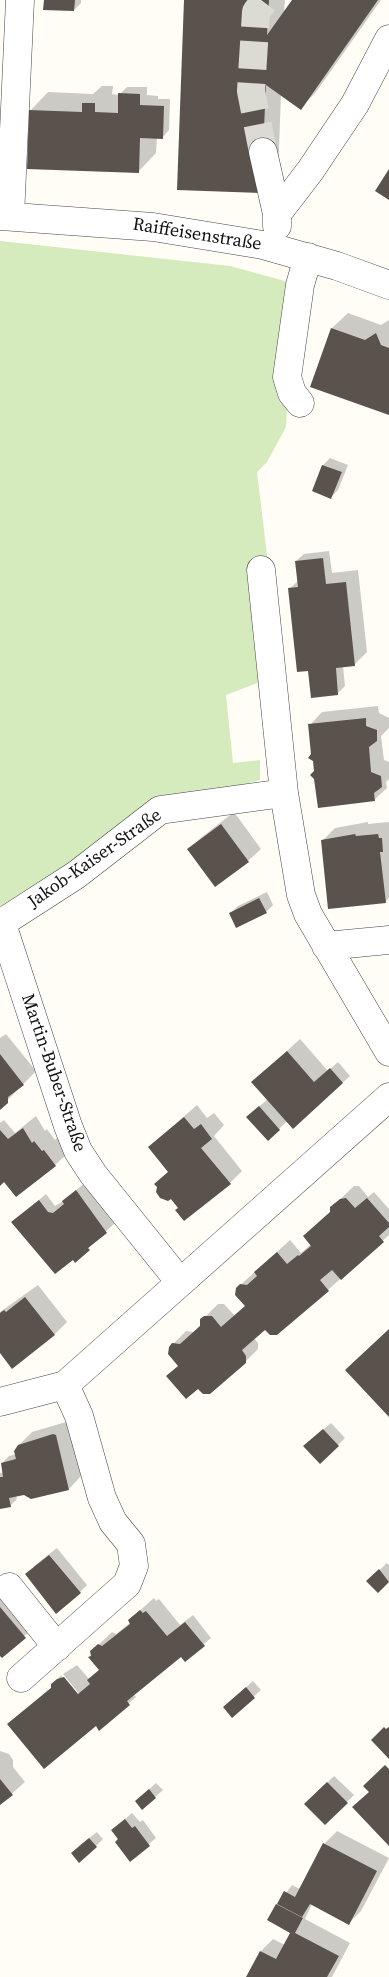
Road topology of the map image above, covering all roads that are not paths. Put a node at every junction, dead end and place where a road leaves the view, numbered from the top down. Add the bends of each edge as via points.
1 (20, 0) edge
2 (389, 39) edge
3 (263, 152) tunnel mouth
4 (277, 214) junction
5 (5, 216) edge
6 (276, 248) junction
7 (308, 257) junction
8 (389, 285) edge
9 (300, 403) dead end
10 (261, 570) dead end
11 (284, 793) junction
12 (1, 924) edge
13 (389, 940) edge
14 (326, 946) junction
15 (389, 1052) edge
16 (389, 1097) edge
17 (180, 1282) junction
18 (66, 1385) junction
19 (0, 1402) edge
20 (9, 1587) dead end
21 (57, 1647) junction
22 (21, 1678) dead end

1 - 5 street
2 - 4 street via 355,104
3 - 4 street
4 - 6 street
5 - 6 street, Raiffeisenstraße via 153,227
6 - 7 street, Raiffeisenstraße
7 - 8 street, Raiffeisenstraße
7 - 9 street via 300,286 287,377 292,393
10 - 11 street
11 - 12 street, Jakob-Kaiser-Straße via 160,810 76,875
11 - 14 street via 301,895
12 - 17 street, Martin-Buber-Straße via 78,1151
13 - 14 street
14 - 15 street
16 - 17 street
17 - 18 street
18 - 19 street
18 - 21 street via 79,1416 102,1498 113,1522 131,1544 134,1566 127,1584
20 - 21 street
21 - 22 street

